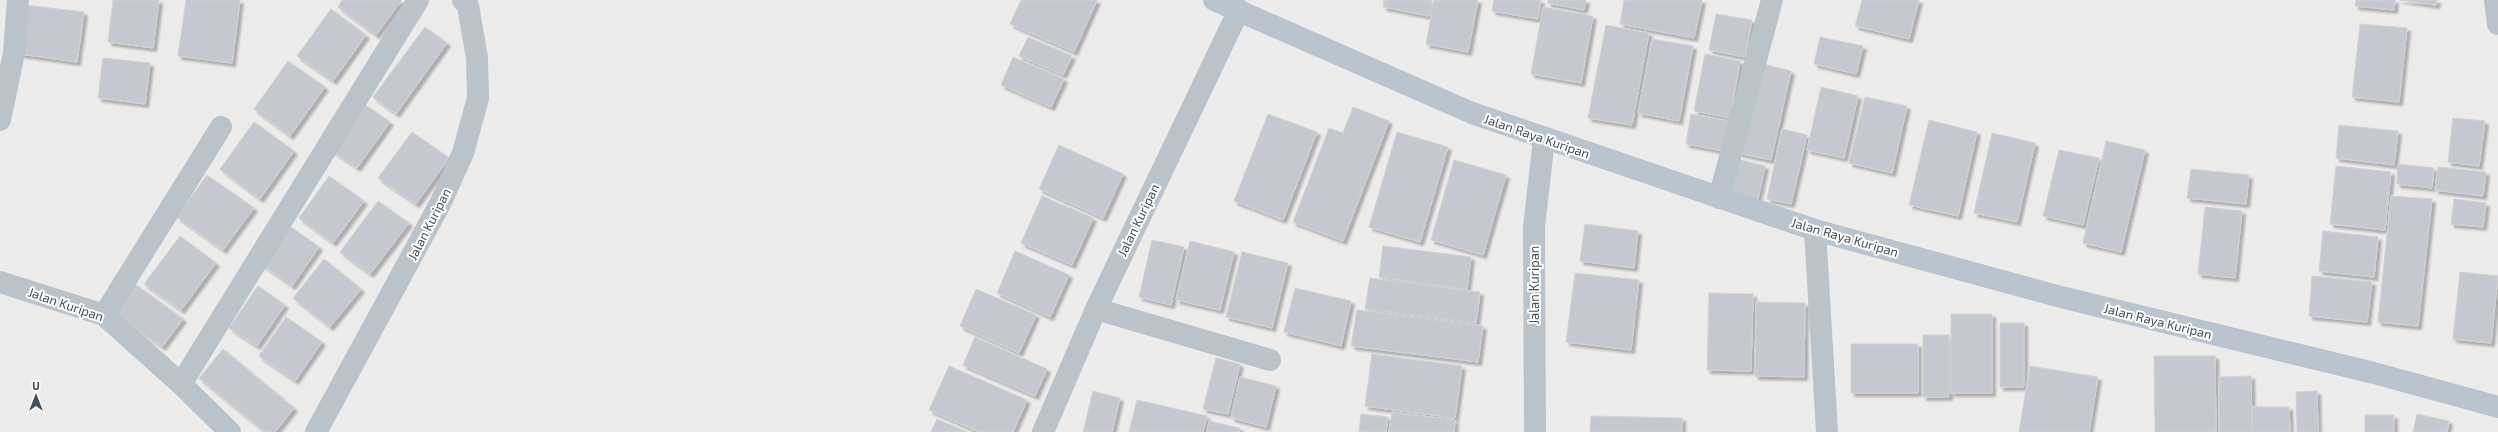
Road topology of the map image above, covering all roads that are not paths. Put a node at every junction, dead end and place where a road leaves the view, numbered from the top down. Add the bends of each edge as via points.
1 (18, 0) edge
2 (418, 0) edge
3 (463, 0) edge
4 (1214, 0) edge
5 (1772, 0) edge
6 (2495, 0) edge
7 (1239, 10) junction
8 (2498, 24) edge
9 (0, 120) edge
10 (221, 127) dead end
11 (1544, 139) junction
12 (1719, 198) junction
13 (1815, 230) junction
14 (0, 282) edge
15 (1096, 309) junction
16 (104, 315) junction
17 (1270, 360) dead end
18 (181, 384) junction
19 (2498, 407) edge
20 (230, 432) edge
21 (316, 432) edge
22 (1043, 432) edge
23 (1535, 432) edge
24 (1826, 432) edge

1 - 9 street via 14,52
2 - 18 street
3 - 21 street, Jalan Kuripan via 468,6 477,58 478,98 463,153 440,204
4 - 7 street, Jalan Raya Kuripan
5 - 12 street
6 - 8 street
7 - 11 street, Jalan Raya Kuripan via 1472,113
7 - 15 street, Jalan Kuripan
10 - 16 street
11 - 12 street, Jalan Raya Kuripan
11 - 23 street, Jalan Kuripan via 1534,227
12 - 13 street, Jalan Raya Kuripan
13 - 19 street, Jalan Raya Kuripan via 2060,297 2374,373
13 - 24 street
14 - 16 street, Jalan Kuripan
15 - 17 street
15 - 22 street, Jalan Kuripan
16 - 18 street, Jalan Kuripan
18 - 20 street, Jalan Kuripan

